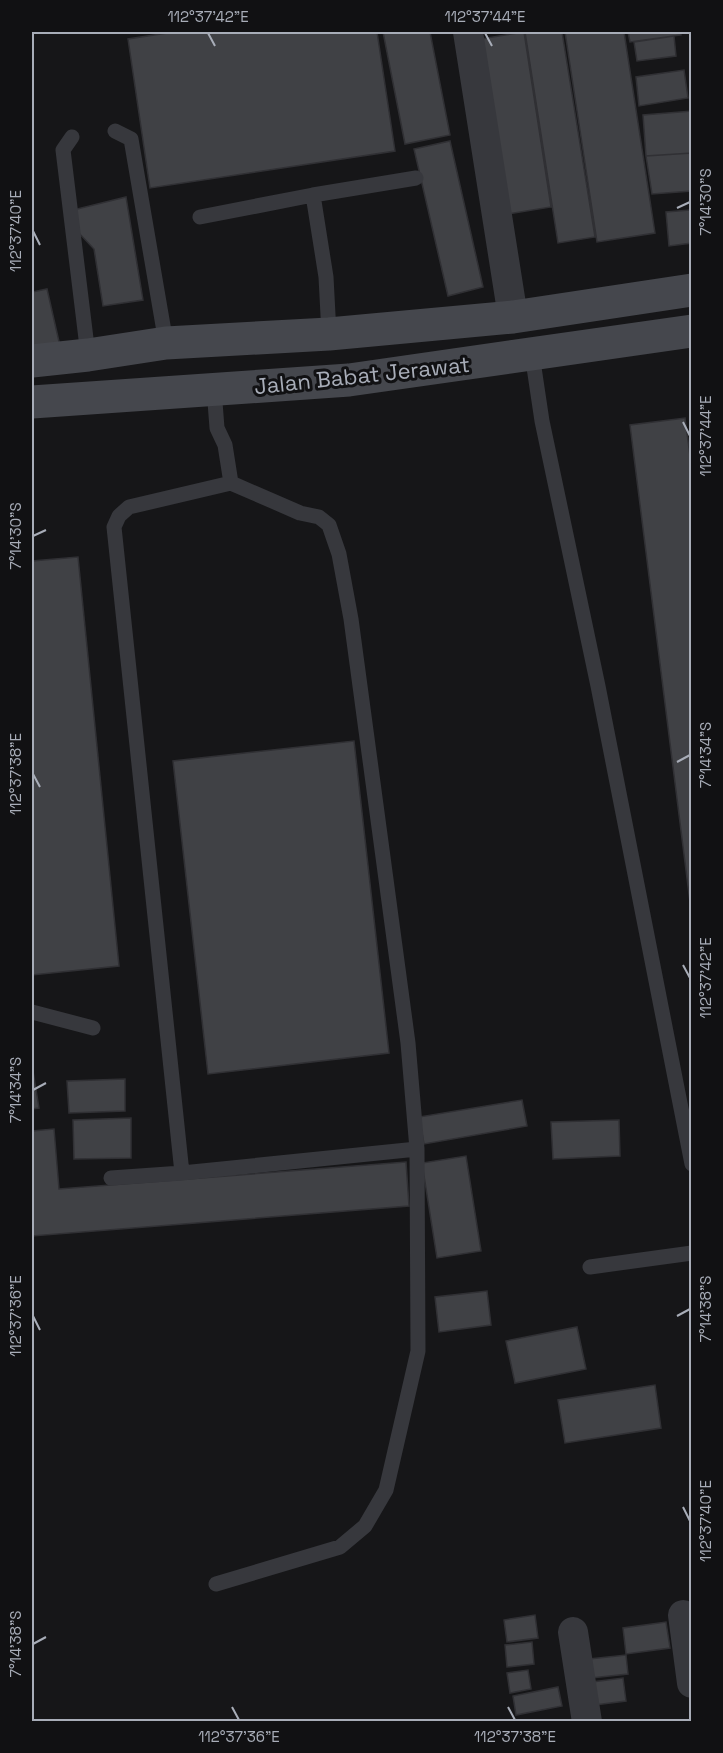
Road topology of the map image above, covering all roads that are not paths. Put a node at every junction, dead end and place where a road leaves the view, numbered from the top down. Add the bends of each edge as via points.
1 (468, 32) edge
2 (115, 131) dead end
3 (72, 137) dead end
4 (416, 178) dead end
5 (313, 195) junction
6 (200, 217) dead end
7 (692, 290) edge
8 (513, 317) junction
9 (692, 331) edge
10 (329, 334) junction
11 (166, 343) junction
12 (88, 355) junction
13 (32, 361) edge
14 (534, 367) junction
15 (214, 395) junction
16 (32, 402) edge
17 (231, 483) junction
18 (32, 1012) edge
19 (93, 1028) dead end
20 (417, 1149) junction
21 (692, 1164) edge
22 (183, 1173) junction
23 (111, 1178) dead end
24 (692, 1253) edge
25 (590, 1267) dead end
26 (216, 1584) dead end
27 (683, 1615) dead end
28 (573, 1632) dead end
29 (692, 1683) edge
30 (587, 1722) edge

1 - 8 street
2 - 11 lane via 131,139
3 - 12 lane via 63,150
4 - 5 lane
5 - 6 lane
5 - 10 lane via 326,277
7 - 8 main road, Jalan Babat Jerawat
8 - 10 main road, Jalan Babat Jerawat
9 - 14 main road, Jalan Babat Jerawat
10 - 11 main road, Jalan Babat Jerawat
11 - 12 main road, Jalan Babat Jerawat
12 - 13 main road, Jalan Babat Jerawat
14 - 15 main road, Jalan Babat Jerawat via 262,387
14 - 21 lane
15 - 16 main road, Jalan Babat Jerawat
15 - 17 lane via 217,428 225,445
17 - 20 lane via 300,513 319,517 328,525 339,554 407,1031
17 - 22 lane via 129,507 114,527
18 - 19 lane
20 - 22 lane
20 - 26 lane via 418,1351 386,1490 365,1526 340,1546
22 - 23 lane
24 - 25 lane
27 - 29 street
28 - 30 street

